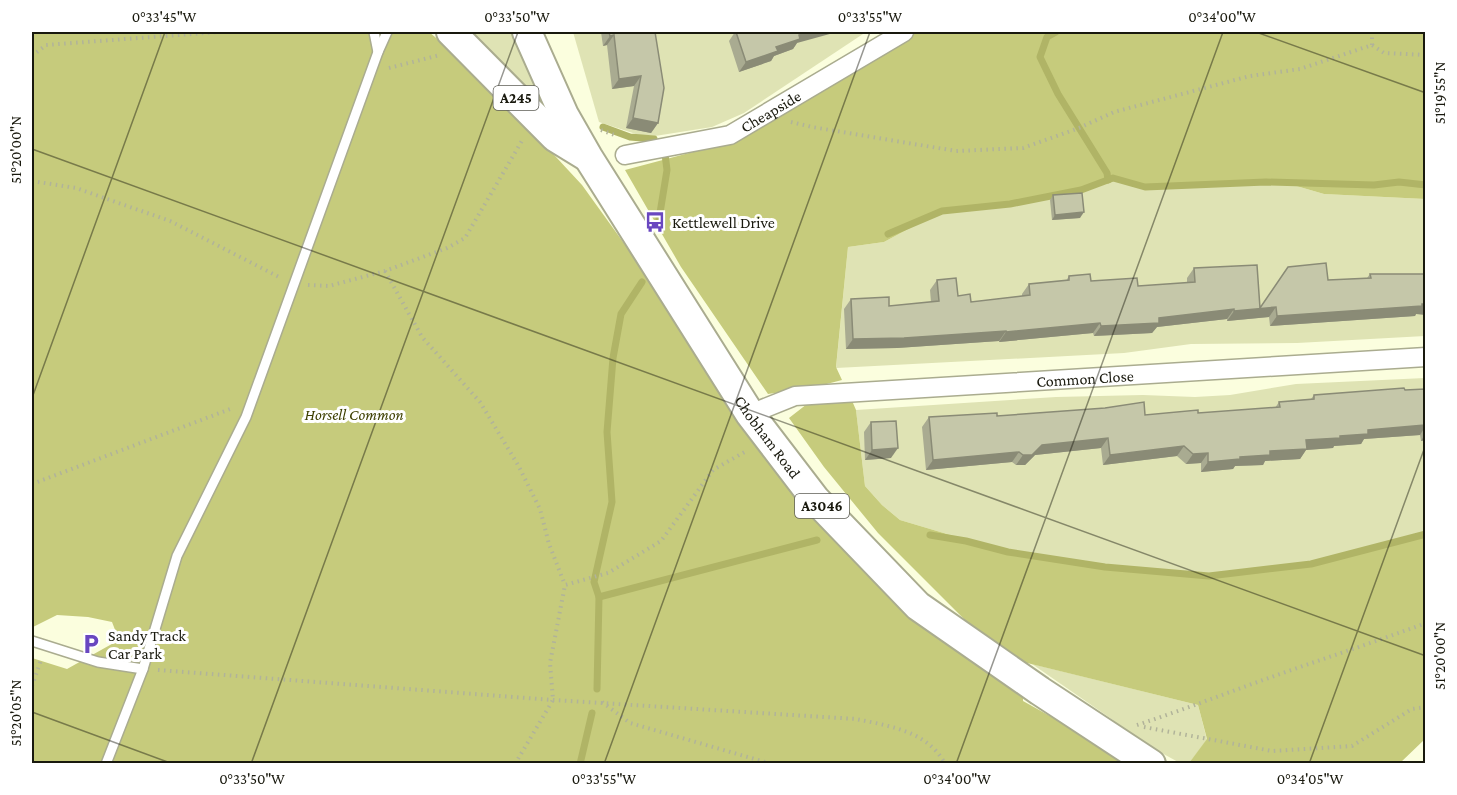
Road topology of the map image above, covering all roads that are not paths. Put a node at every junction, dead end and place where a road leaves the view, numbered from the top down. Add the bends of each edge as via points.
1 (374, 32) edge
2 (387, 32) edge
3 (527, 32) edge
4 (904, 32) edge
5 (446, 43) edge
6 (378, 52) junction
7 (625, 147) road end
8 (588, 157) junction
9 (1425, 357) edge
10 (750, 414) junction
11 (32, 640) edge
12 (143, 669) junction
13 (106, 764) edge
14 (1151, 764) edge

1 - 6 lane
2 - 6 lane
3 - 8 main road, Chobham Road / A3046 via 564,115
4 - 7 street, Cheapside via 730,135
5 - 8 main road, A245 via 555,138
6 - 12 lane via 251,403 177,556
8 - 10 main road, Chobham Road / A3046
9 - 10 street, Common Close via 795,396
10 - 14 main road, Chobham Road / A3046 via 815,499 918,606
11 - 12 lane via 98,662
12 - 13 lane

